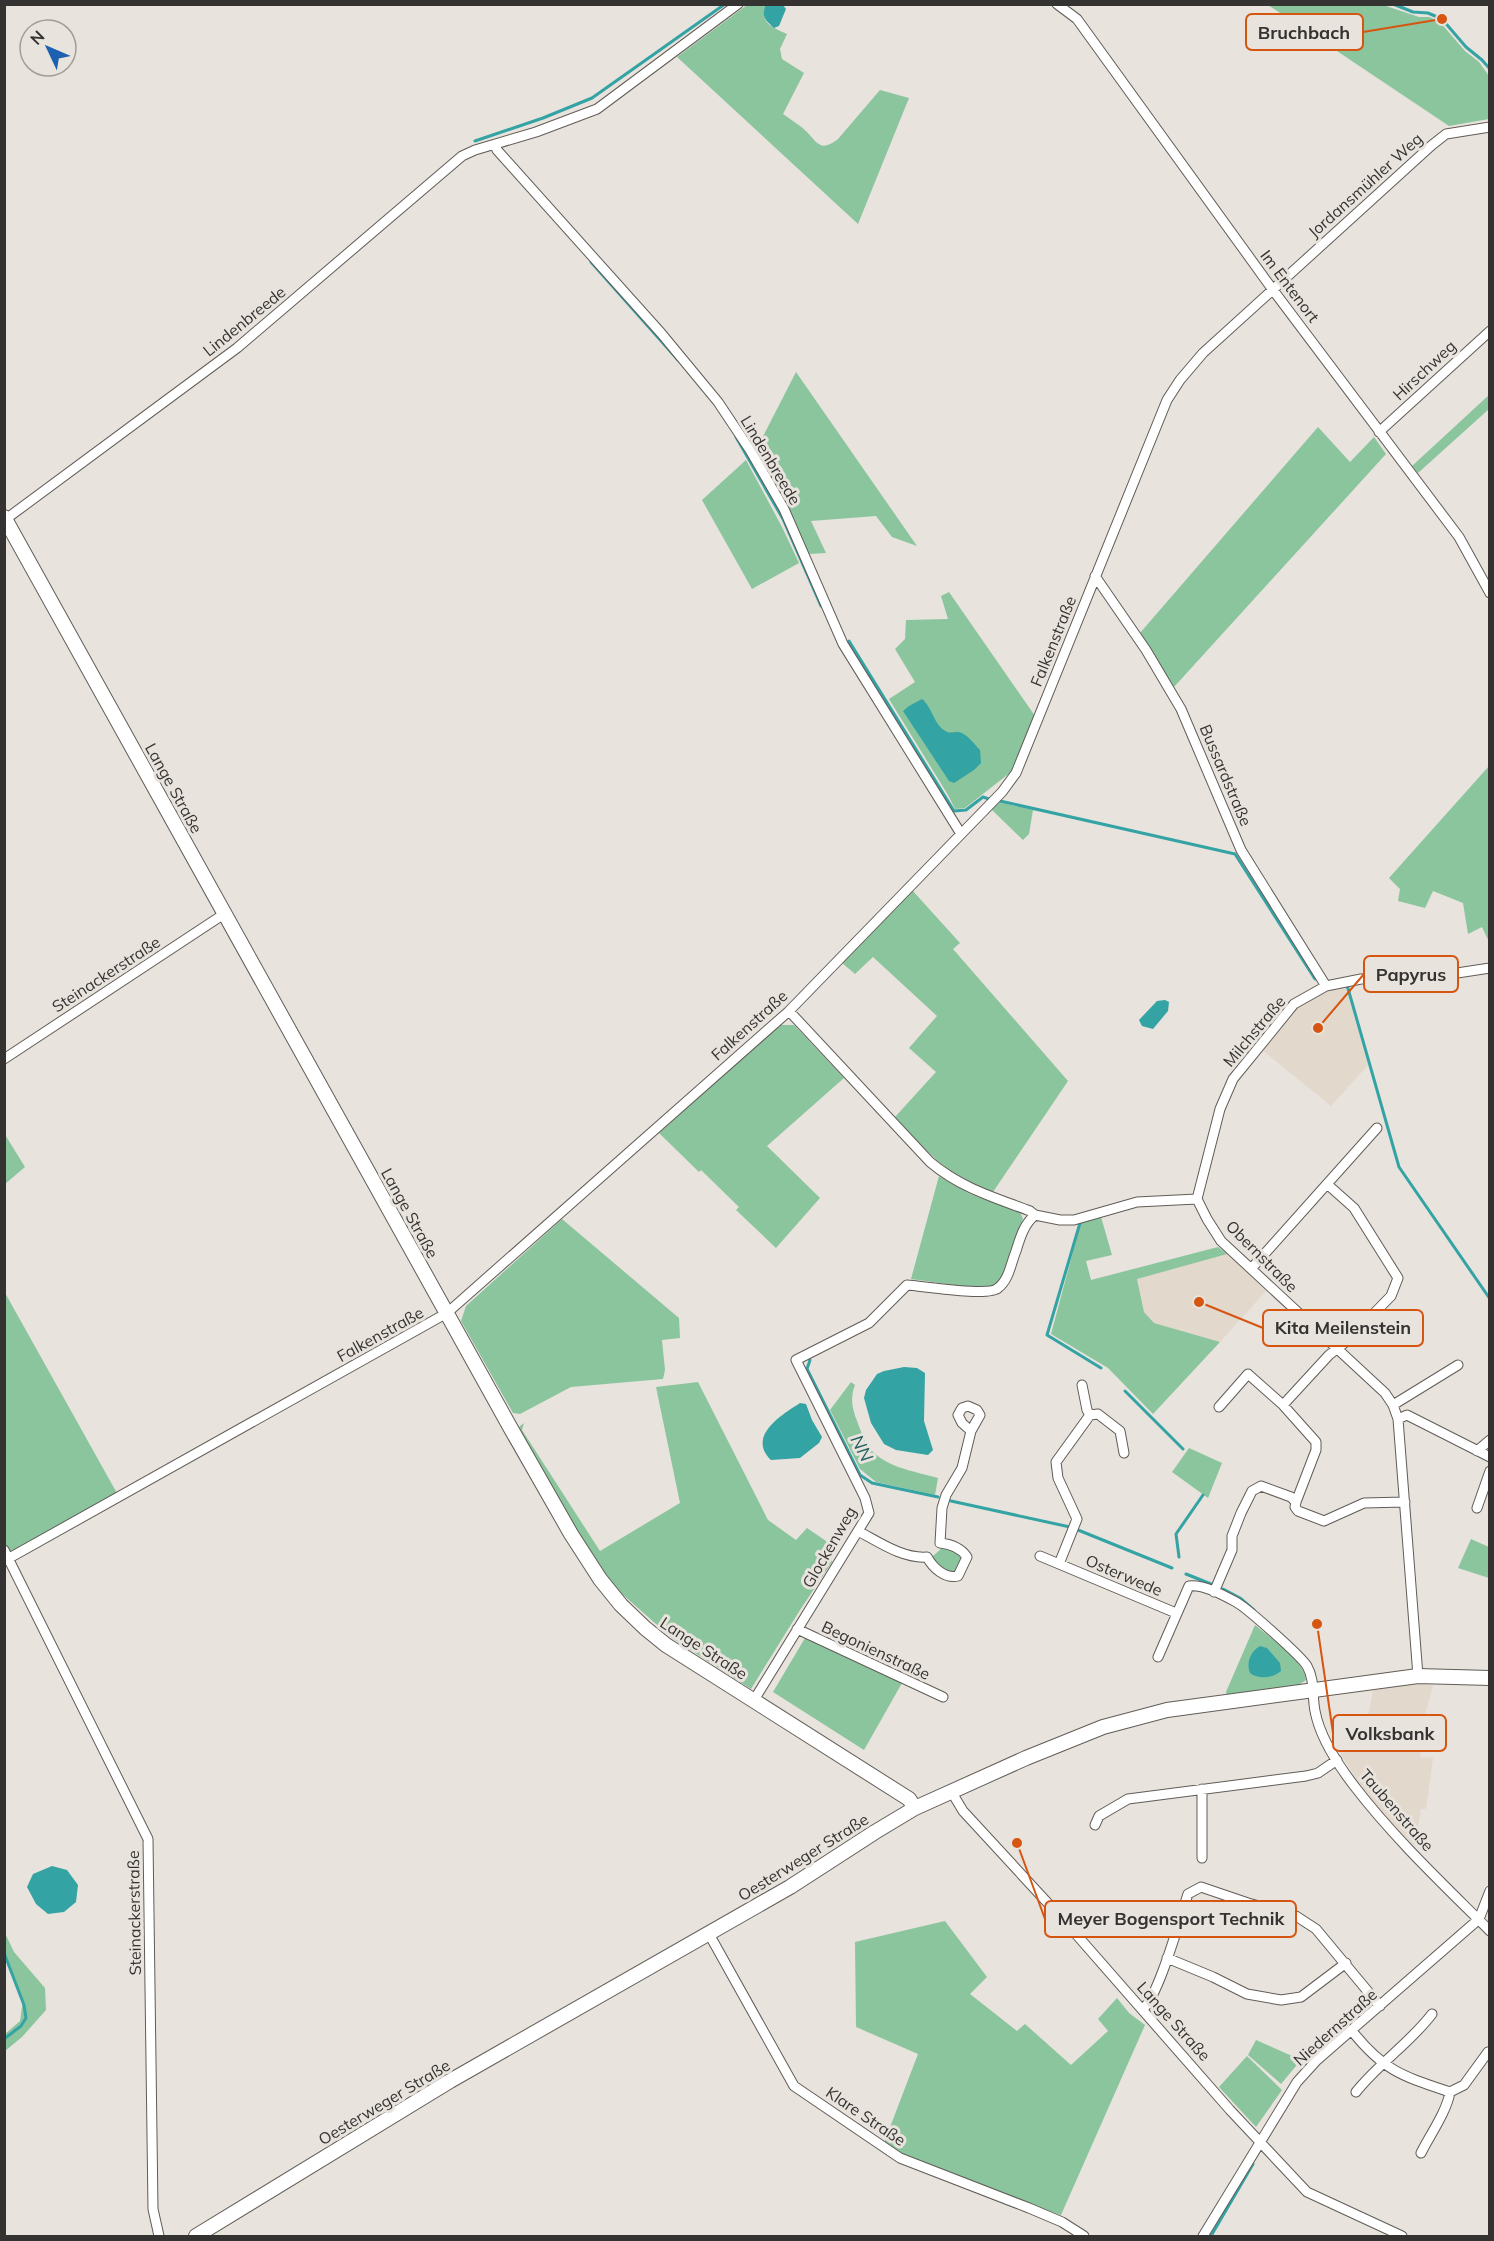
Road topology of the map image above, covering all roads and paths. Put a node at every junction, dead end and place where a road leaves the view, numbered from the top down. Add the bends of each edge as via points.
1 (738, 4) edge
2 (1057, 4) edge
3 (1490, 127) edge
4 (495, 144) junction
5 (1273, 290) junction
6 (1490, 331) edge
7 (1379, 432) junction
8 (5, 518) edge
9 (1095, 576) junction
10 (1490, 592) edge
11 (961, 834) junction
12 (224, 914) junction
13 (1490, 968) edge
14 (1326, 986) junction
15 (789, 1011) junction
16 (4, 1059) edge
17 (1377, 1128) dead end
18 (1327, 1184) junction
19 (1197, 1199) junction
20 (1035, 1215) junction
21 (1251, 1269) junction
22 (447, 1313) junction
23 (1338, 1349) junction
24 (1458, 1365) dead end
25 (1082, 1385) dead end
26 (1283, 1405) junction
27 (1393, 1405) junction
28 (1219, 1407) dead end
29 (1090, 1415) junction
30 (1398, 1419) junction
31 (971, 1431) dead end
32 (1490, 1440) edge
33 (1478, 1451) junction
34 (1124, 1453) dead end
35 (1490, 1457) edge
36 (1490, 1471) edge
37 (1296, 1502) junction
38 (1405, 1502) junction
39 (1477, 1508) dead end
40 (858, 1532) junction
41 (940, 1543) junction
42 (1040, 1556) dead end
43 (6, 1557) edge
44 (927, 1557) junction
45 (1059, 1563) junction
46 (1214, 1592) junction
47 (1176, 1613) junction
48 (797, 1629) junction
49 (1158, 1657) dead end
50 (1418, 1676) junction
51 (1490, 1678) edge
52 (1314, 1690) junction
53 (943, 1697) dead end
54 (754, 1700) junction
55 (1337, 1760) junction
56 (1202, 1790) junction
57 (951, 1791) junction
58 (915, 1808) junction
59 (1095, 1825) dead end
60 (1202, 1858) dead end
61 (1490, 1891) edge
62 (1479, 1919) junction
63 (1490, 1931) edge
64 (709, 1934) junction
65 (1167, 1958) junction
66 (1346, 1963) junction
67 (1380, 2006) junction
68 (1143, 2009) junction
69 (1432, 2014) dead end
70 (1352, 2031) junction
71 (1488, 2052) edge
72 (1382, 2063) junction
73 (1356, 2092) dead end
74 (1450, 2092) junction
75 (1259, 2142) junction
76 (1421, 2153) dead end
77 (159, 2236) edge
78 (196, 2236) edge
79 (1084, 2236) edge
80 (1203, 2236) edge
81 (1402, 2236) edge

1 - 4 street, Lindenbreede via 597,109
2 - 5 street, Im Entenort via 1077,19
3 - 5 street, Jordansmühler Weg via 1446,134
4 - 8 street, Lindenbreede via 462,156 237,348
4 - 11 street, Lindenbreede via 718,402 784,509 843,644
5 - 7 street, Im Entenort
5 - 9 street, Falkenstraße via 1179,380 1167,400
6 - 7 street, Hirschweg
7 - 10 street, Im Entenort via 1459,537
8 - 12 street, Lange Straße
9 - 11 street, Falkenstraße via 1016,773
9 - 14 street, Bussardstraße via 1181,709 1241,850
11 - 15 street, Falkenstraße
12 - 16 street, Steinackerstraße
12 - 22 street, Lange Straße
13 - 14 street, Milchstraße via 1444,975 1361,979
14 - 19 street, Milchstraße via 1294,1004 1233,1078 1218,1115
15 - 20 street via 948,1177
15 - 22 street, Falkenstraße
17 - 18 street
18 - 21 street
18 - 23 street via 1354,1208 1398,1278 1390,1296
19 - 20 street via 1137,1202 1074,1220
19 - 21 street, Obernstraße via 1221,1241
20 - 40 street, Glockenweg via 1022,1233 1006,1280 997,1290 907,1285 869,1323 796,1360 865,1498 869,1512
21 - 23 street, Obernstraße
22 - 43 street, Falkenstraße
22 - 54 street, Lange Straße via 600,1579 621,1605 666,1645
23 - 26 street
23 - 27 street, Obernstraße
24 - 27 street
25 - 29 street
26 - 28 street via 1248,1374
26 - 37 street via 1316,1442
27 - 30 street, Obernstraße
29 - 34 street via 1098,1414 1120,1431
29 - 45 street, Osterwede via 1056,1462 1058,1478 1077,1519
30 - 33 street via 1407,1415
30 - 38 street, Obernstraße
31 - 41 street via 962,1468 942,1508
32 - 33 street
33 - 35 street
36 - 39 street
37 - 38 street via 1298,1511 1324,1521 1364,1503
37 - 46 street via 1261,1486 1252,1491
38 - 50 street, Obernstraße
40 - 44 street via 907,1555
40 - 48 street, Glockenweg
41 - 44 street
41 - 44 street via 955,1547 967,1557 958,1576 952,1578 938,1571
42 - 45 street, Osterwede
43 - 77 street, Steinackerstraße via 148,1839 153,2209
45 - 47 street, Osterwede
46 - 47 street, Osterwede via 1189,1586
46 - 52 street, Osterwede via 1238,1603 1293,1650 1307,1666
47 - 49 street, Osterwede
48 - 53 street, Begonienstraße
48 - 54 street, Glockenweg
50 - 51 street, Oesterweger Straße
50 - 52 street, Oesterweger Straße
52 - 55 street, Taubenstraße via 1318,1724
52 - 57 street, Oesterweger Straße via 1135,1718 1026,1758
54 - 58 street, Lange Straße via 909,1799
55 - 56 street via 1306,1776
55 - 62 street, Taubenstraße via 1395,1832
56 - 59 street via 1128,1799 1099,1816
56 - 60 street
57 - 58 street, Oesterweger Straße
57 - 68 street, Lange Straße via 963,1811
58 - 64 street, Oesterweger Straße
61 - 62 street, Niedernstraße
62 - 63 street, Taubenstraße
62 - 67 street, Niedernstraße
64 - 78 street, Oesterweger Straße via 450,2081
64 - 79 street, Klare Straße via 794,2086 900,2158 1029,2208
65 - 66 street via 1247,1995 1281,2000 1301,1997
65 - 66 street via 1188,1894 1201,1887 1296,1916 1316,1929
65 - 68 street
66 - 67 street
67 - 70 street, Niedernstraße
68 - 75 street, Lange Straße
69 - 72 street via 1420,2030
70 - 72 street
70 - 75 street, Niedernstraße via 1297,2082
71 - 74 street via 1464,2085
72 - 73 street
72 - 74 street via 1411,2079
74 - 76 street via 1448,2105
75 - 80 street, Niedernstraße
75 - 81 street, Lange Straße via 1307,2192

